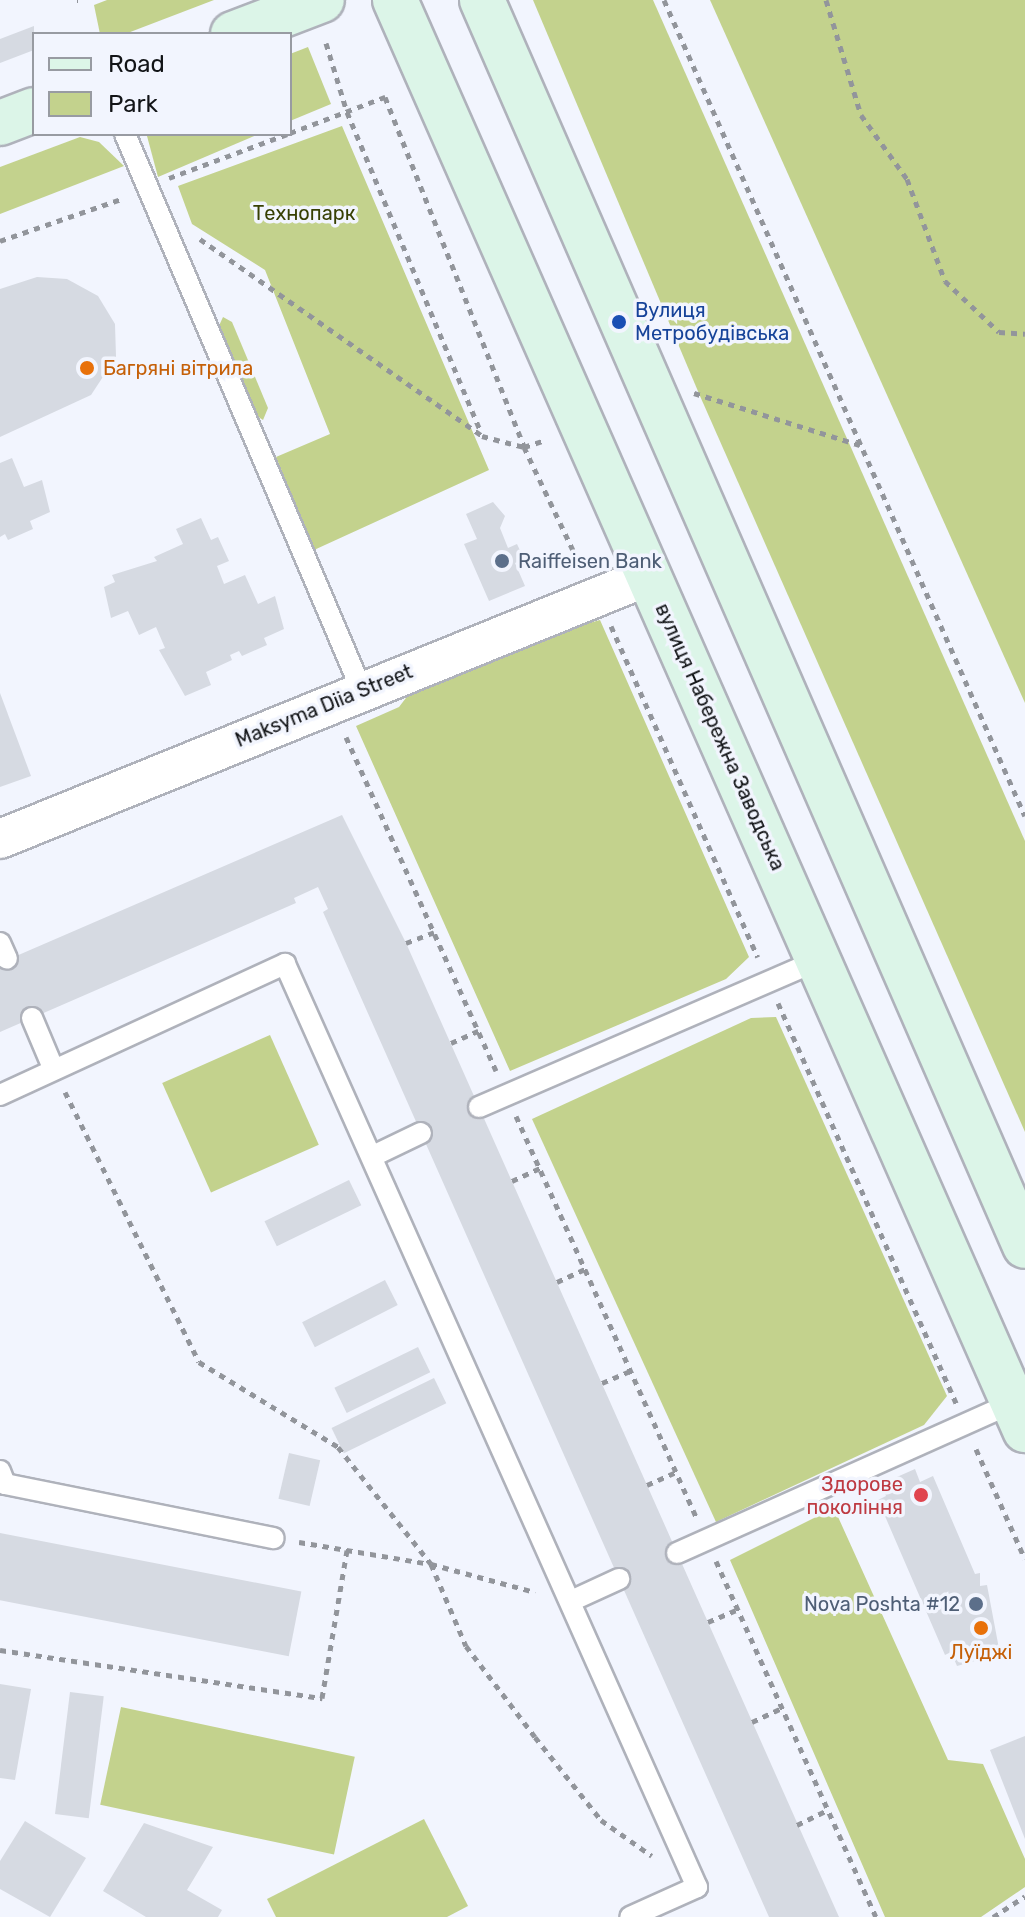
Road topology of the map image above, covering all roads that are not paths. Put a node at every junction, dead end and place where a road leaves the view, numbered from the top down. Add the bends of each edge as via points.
1 (322, 0) edge
2 (395, 0) edge
3 (482, 0) edge
4 (238, 32) edge
5 (32, 111) edge
6 (0, 123) edge
7 (126, 136) edge
8 (649, 576) junction
9 (347, 697) junction
10 (0, 839) edge
11 (818, 960) junction
12 (32, 1018) dead end
13 (54, 1070) junction
14 (0, 1095) edge
15 (479, 1107) dead end
16 (421, 1133) dead end
17 (373, 1156) junction
18 (1025, 1246) edge
19 (1019, 1416) edge
20 (0, 1471) edge
21 (274, 1538) road end
22 (677, 1553) dead end
23 (619, 1579) dead end
24 (571, 1601) junction
25 (630, 1917) edge

1 - 4 main road
2 - 8 main road, вулиця Набережна Заводська
3 - 18 main road
5 - 6 main road
7 - 9 lane
8 - 9 street, Maksyma Diia Street
8 - 11 main road, вулиця Набережна Заводська
9 - 10 street, Maksyma Diia Street
11 - 15 lane
11 - 19 main road, вулиця Набережна Заводська
12 - 13 lane
13 - 14 lane
13 - 17 lane via 285,964
16 - 17 lane
17 - 24 lane
19 - 22 lane via 966,1424
20 - 21 lane via 5,1484
23 - 24 lane
24 - 25 lane via 697,1887

